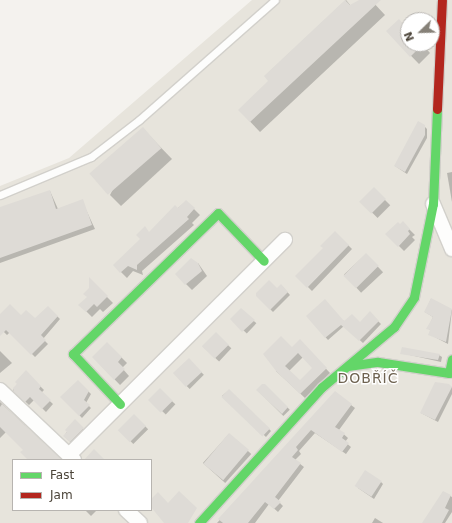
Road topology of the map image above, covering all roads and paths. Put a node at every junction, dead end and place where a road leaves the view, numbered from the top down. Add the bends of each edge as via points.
1 (275, 0) edge
2 (442, 0) edge
3 (0, 195) edge
4 (433, 204) junction
5 (285, 240) dead end
6 (452, 249) edge
7 (264, 261) junction
8 (452, 359) edge
9 (348, 366) junction
10 (0, 390) edge
11 (120, 404) junction
12 (71, 458) edge
13 (127, 511) edge
14 (140, 523) edge
15 (199, 523) edge

1 - 3 lane via 139,120 91,157
2 - 4 street
4 - 6 street
4 - 9 street via 414,297 394,326
5 - 7 street
7 - 11 street
7 - 11 street via 218,213 73,354
8 - 9 street via 449,373 378,362
9 - 15 street via 322,387
10 - 12 street
11 - 12 street
13 - 14 street

